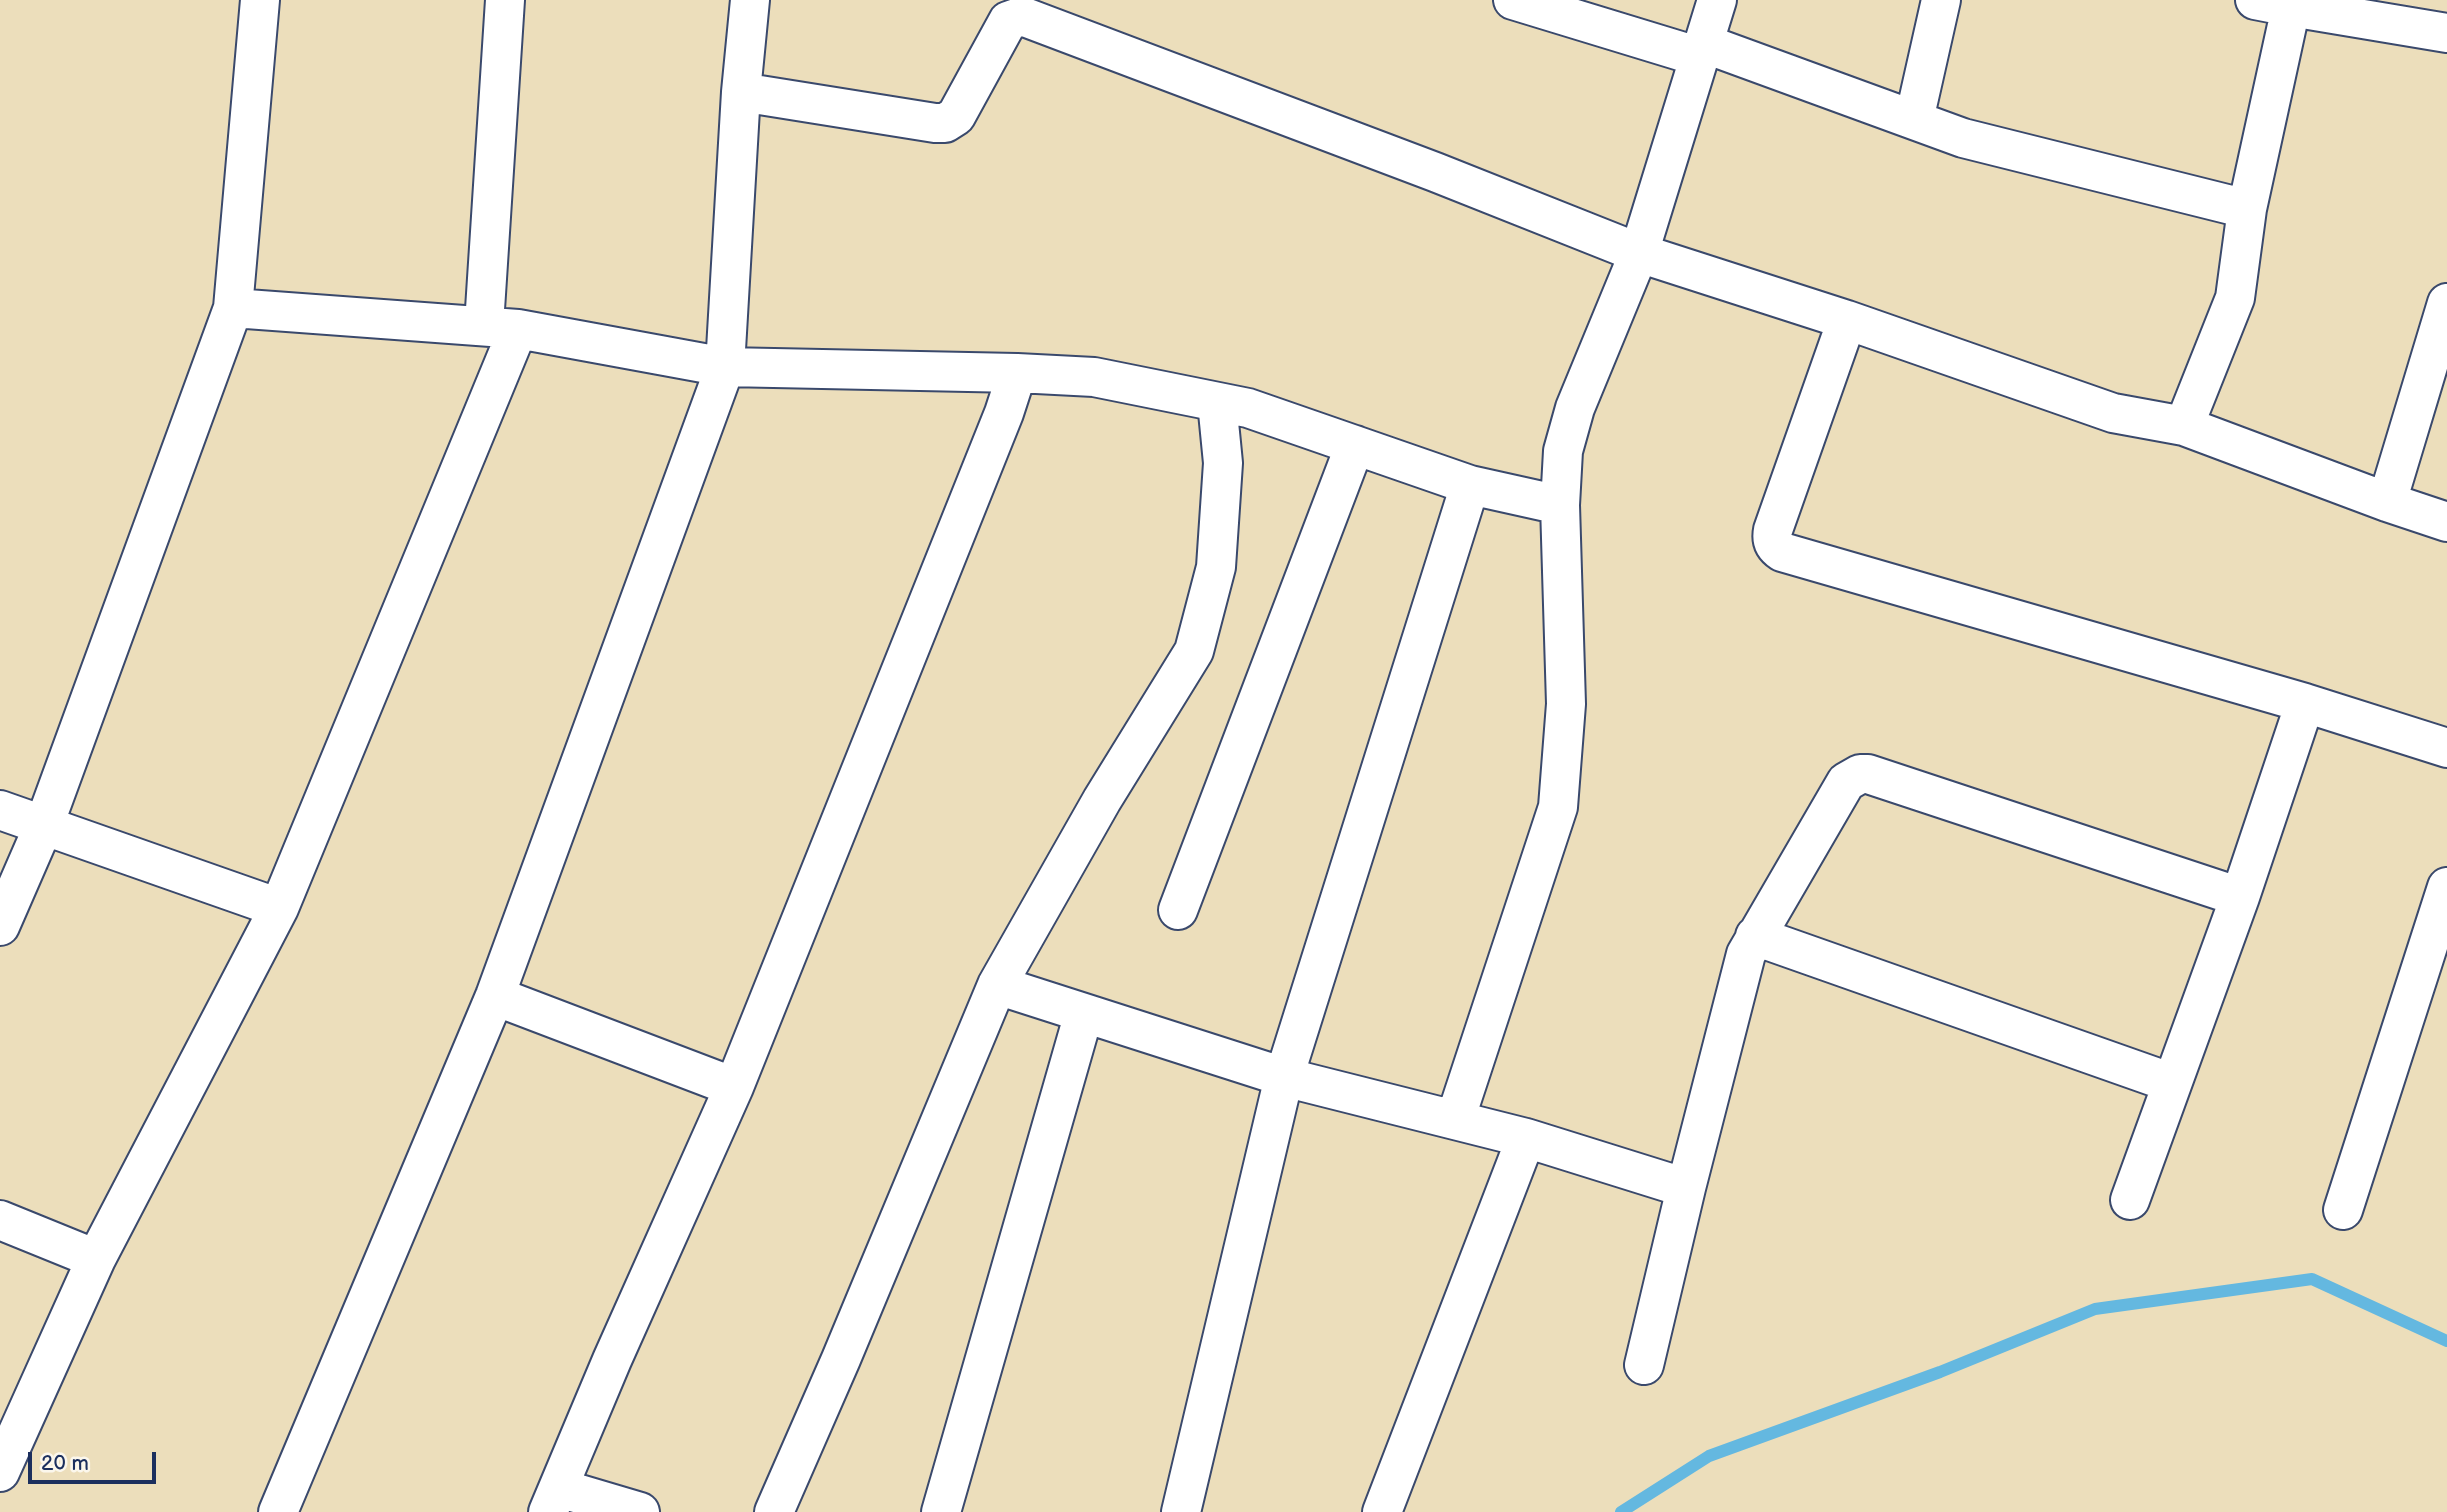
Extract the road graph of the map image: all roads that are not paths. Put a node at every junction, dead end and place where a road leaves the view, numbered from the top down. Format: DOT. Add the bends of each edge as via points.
graph roads {
  1 [pos="260,0"];
  2 [pos="505,0"];
  3 [pos="750,0"];
  4 [pos="1513,0"];
  5 [pos="1717,0"];
  6 [pos="1941,0"];
  7 [pos="2280,2"];
  8 [pos="2447,33"];
  9 [pos="1702,50"];
  10 [pos="741,92"];
  11 [pos="1913,120"];
  12 [pos="2247,209"];
  13 [pos="1639,253"];
  14 [pos="2447,303"];
  15 [pos="233,307"];
  16 [pos="1847,320"];
  17 [pos="501,327"];
  18 [pos="725,367"];
  19 [pos="1017,373"];
  20 [pos="1217,402"];
  21 [pos="2184,426"];
  22 [pos="1355,445"];
  23 [pos="1470,485"];
  24 [pos="2387,502"];
  25 [pos="1560,505"];
  26 [pos="2447,523"];
  27 [pos="2305,703"];
  28 [pos="2447,748"];
  29 [pos="0,810"];
  30 [pos="44,825"];
  31 [pos="2447,887"];
  32 [pos="2241,897"];
  33 [pos="279,908"];
  34 [pos="1178,910"];
  35 [pos="0,926"];
  36 [pos="1755,936"];
  37 [pos="996,985"];
  38 [pos="495,996"];
  39 [pos="1084,1013"];
  40 [pos="1284,1077"];
  41 [pos="2172,1083"];
  42 [pos="733,1087"];
  43 [pos="1455,1120"];
  44 [pos="1526,1138"];
  45 [pos="1686,1188"];
  46 [pos="2130,1200"];
  47 [pos="2343,1210"];
  48 [pos="0,1220"];
  49 [pos="96,1259"];
  50 [pos="1644,1365"];
  51 [pos="0,1472"];
  52 [pos="553,1500"];
  53 [pos="278,1512"];
  54 [pos="640,1512"];
  55 [pos="774,1512"];
  56 [pos="941,1512"];
  57 [pos="1181,1512"];
  58 [pos="1382,1512"];
  1 -- 15 [label="street"];
  2 -- 17 [label="street"];
  3 -- 10 [label="street"];
  4 -- 9 [label="street"];
  5 -- 9 [label="street"];
  6 -- 11 [label="street"];
  7 -- 8 [label="street"];
  7 -- 12 [label="street"];
  9 -- 11 [label="street"];
  9 -- 13 [label="street"];
  10 -- 13 [label="street" via="945,123 956,116 1009,21 1022,16"];
  10 -- 18 [label="street"];
  11 -- 12 [label="street" via="1963,138"];
  12 -- 21 [label="street" via="2235,298"];
  13 -- 16 [label="street"];
  13 -- 25 [label="street" via="1575,408 1563,451"];
  14 -- 24 [label="street"];
  15 -- 17 [label="street"];
  15 -- 30 [label="street"];
  16 -- 21 [label="street" via="2113,413"];
  16 -- 27 [label="street" via="1773,530 1775,547"];
  17 -- 18 [label="street"];
  17 -- 33 [label="street"];
  18 -- 19 [label="street"];
  18 -- 38 [label="street"];
  19 -- 20 [label="street" via="1094,377"];
  19 -- 42 [label="street"];
  20 -- 22 [label="street"];
  20 -- 37 [label="street" via="1223,463 1216,567 1194,651"];
  21 -- 24 [label="street"];
  22 -- 23 [label="street"];
  22 -- 34 [label="street"];
  23 -- 25 [label="street"];
  23 -- 40 [label="street"];
  24 -- 26 [label="street"];
  25 -- 43 [label="street" via="1566,704 1558,807"];
  27 -- 28 [label="street"];
  27 -- 32 [label="street"];
  29 -- 30 [label="street"];
  30 -- 33 [label="street"];
  30 -- 35 [label="street"];
  31 -- 47 [label="street"];
  32 -- 36 [label="street" via="1860,774 1846,782"];
  32 -- 41 [label="street"];
  33 -- 49 [label="street"];
  36 -- 41 [label="street"];
  36 -- 45 [label="street" via="1742,970"];
  37 -- 39 [label="street"];
  37 -- 55 [label="street"];
  38 -- 42 [label="street"];
  38 -- 53 [label="street"];
  39 -- 40 [label="street"];
  39 -- 56 [label="street"];
  40 -- 43 [label="street"];
  40 -- 57 [label="street"];
  41 -- 46 [label="street"];
  42 -- 52 [label="street"];
  43 -- 44 [label="street"];
  44 -- 45 [label="street"];
  44 -- 58 [label="street"];
  45 -- 50 [label="street"];
  48 -- 49 [label="street"];
  49 -- 51 [label="street"];
  52 -- 54 [label="street"];
}
